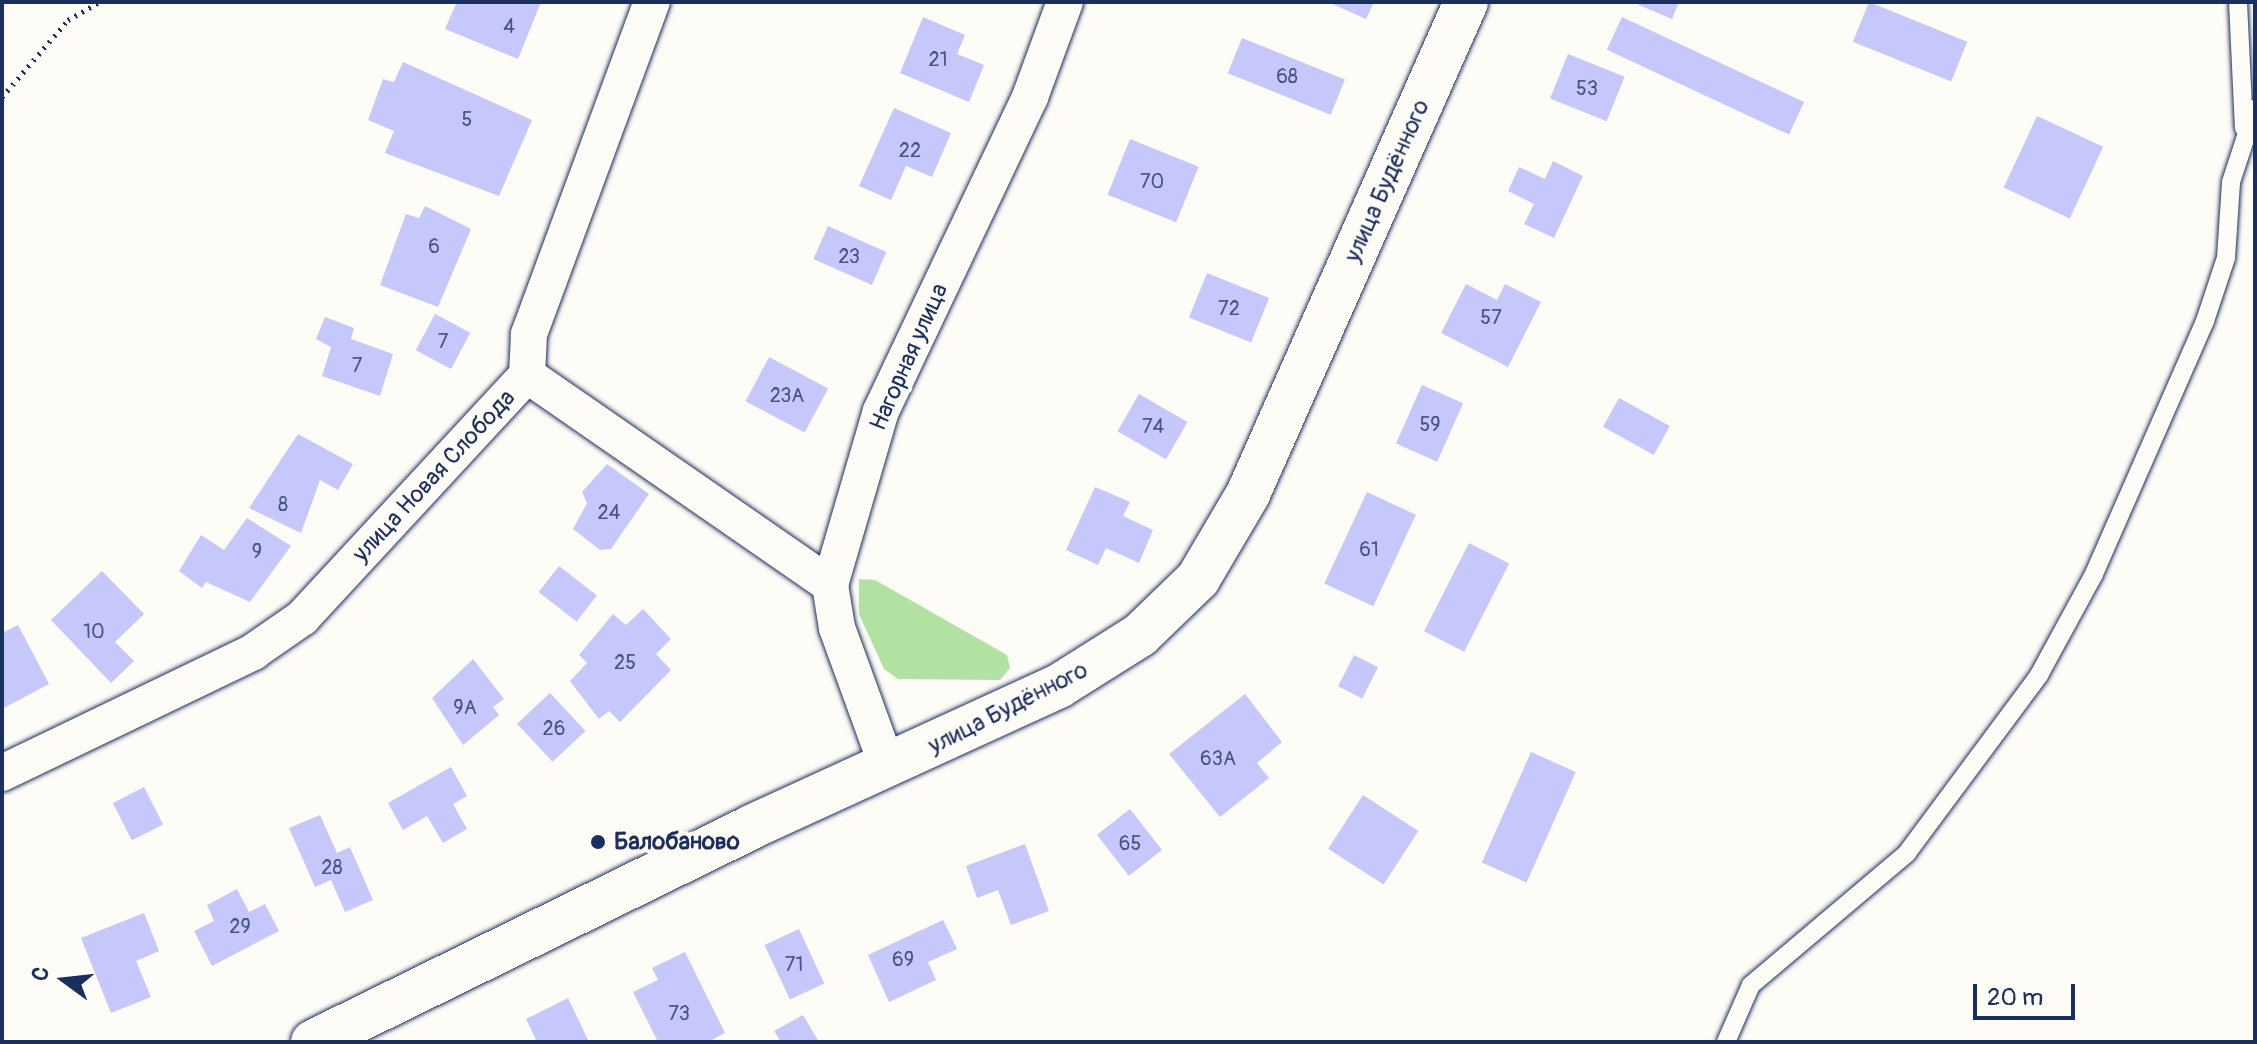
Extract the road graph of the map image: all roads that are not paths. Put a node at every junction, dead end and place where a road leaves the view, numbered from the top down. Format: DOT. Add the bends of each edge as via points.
graph roads {
  1 [pos="652,2"];
  2 [pos="1065,2"];
  3 [pos="1466,2"];
  4 [pos="2238,2"];
  5 [pos="2255,109"];
  6 [pos="2244,131"];
  7 [pos="527,375"];
  8 [pos="830,585"];
  9 [pos="888,768"];
  10 [pos="2,773"];
  11 [pos="313,1042"];
  12 [pos="1726,1042"];
  1 -- 7 [label="street, улица Новая Слобода" via="529,334"];
  2 -- 8 [label="street, Нагорная улица" via="1030,97 881,411"];
  3 -- 9 [label="main road, улица Будённого" via="1248,494 1198,579 1140,635 1059,686"];
  4 -- 6 [label="lane"];
  5 -- 6 [label="lane"];
  6 -- 12 [label="lane" via="2231,182 2226,258 2205,321 2094,574 2039,675 1907,853 1751,985"];
  7 -- 8 [label="street"];
  7 -- 10 [label="street, улица Новая Слобода" via="302,618 253,652"];
  8 -- 9 [label="street, Нагорная улица" via="837,628"];
  9 -- 11 [label="main road, улица Будённого" via="751,827"];
}
